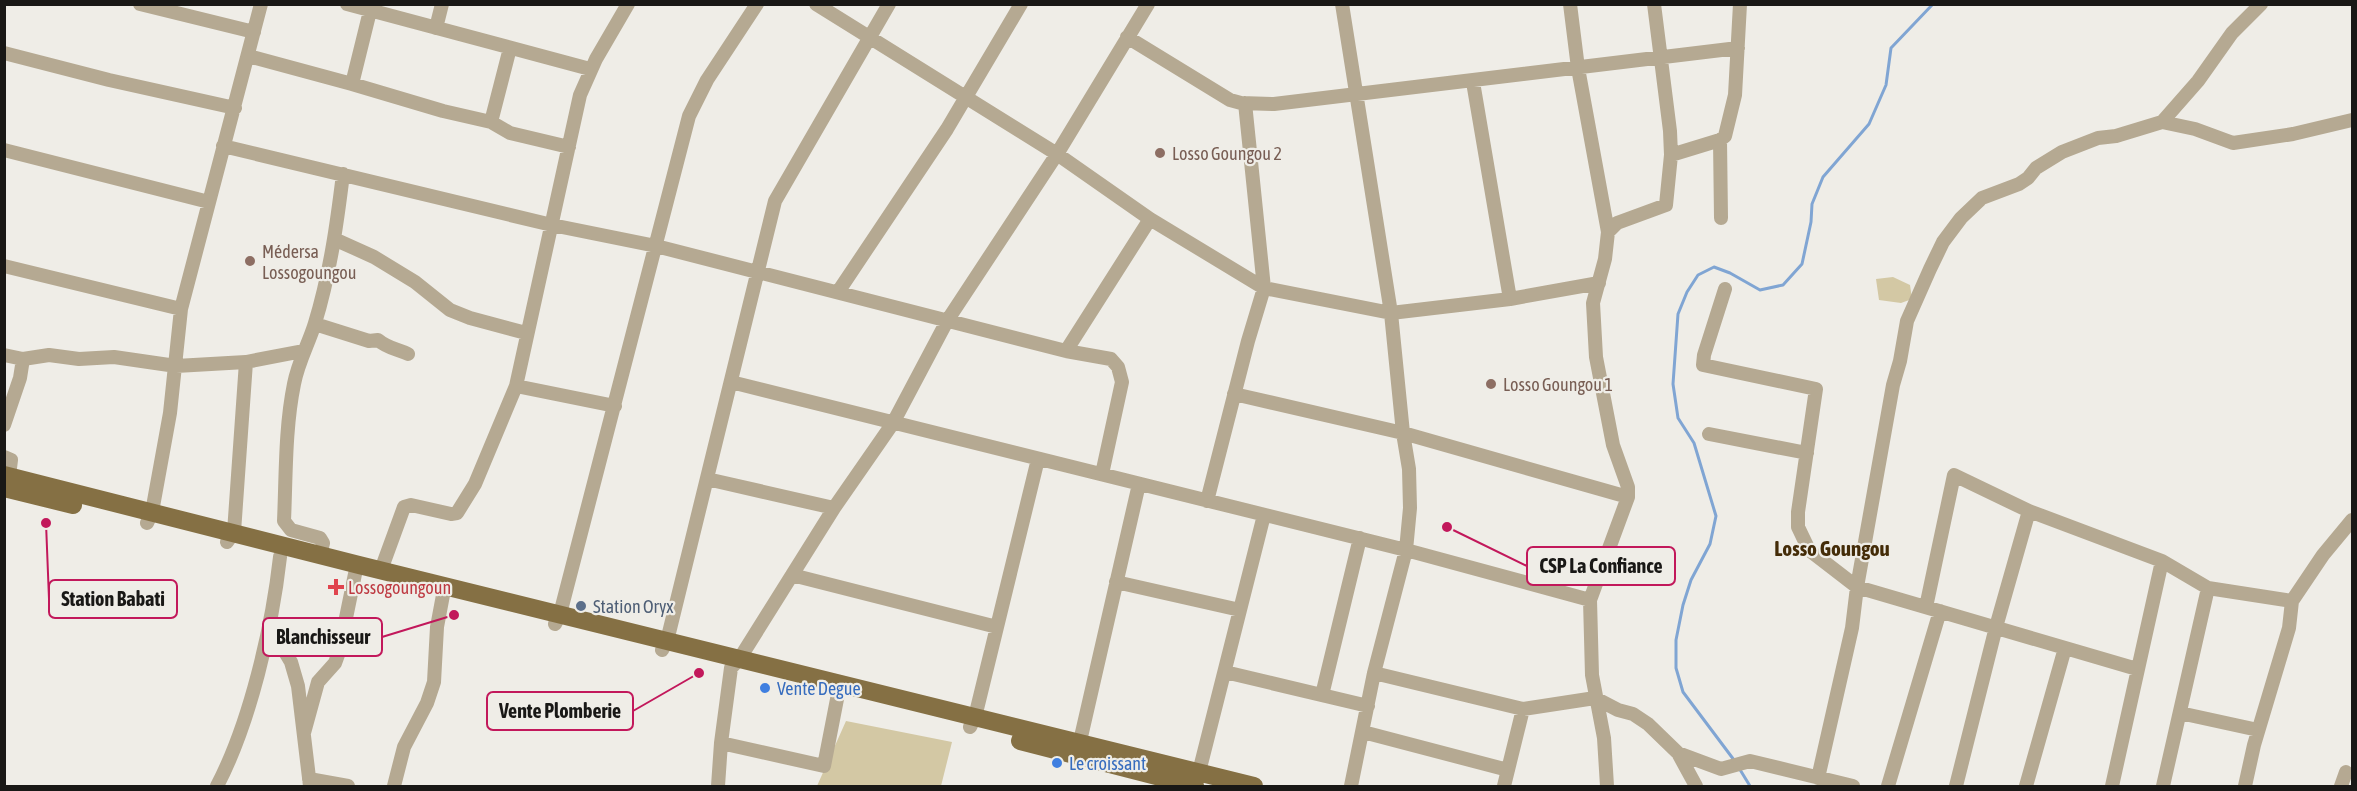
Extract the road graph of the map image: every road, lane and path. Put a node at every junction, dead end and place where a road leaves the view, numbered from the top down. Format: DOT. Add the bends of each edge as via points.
graph roads {
  1 [pos="140,4"];
  2 [pos="261,4"];
  3 [pos="347,4"];
  4 [pos="442,4"];
  5 [pos="628,4"];
  6 [pos="757,4"];
  7 [pos="816,4"];
  8 [pos="889,4"];
  9 [pos="1021,4"];
  10 [pos="1148,4"];
  11 [pos="1342,4"];
  12 [pos="1570,4"];
  13 [pos="1654,4"];
  14 [pos="1740,4"];
  15 [pos="2261,4"];
  16 [pos="370,11"];
  17 [pos="436,28"];
  18 [pos="254,33"];
  19 [pos="1127,37"];
  20 [pos="869,38"];
  21 [pos="510,48"];
  22 [pos="1738,48"];
  23 [pos="4,52"];
  24 [pos="248,56"];
  25 [pos="1659,58"];
  26 [pos="590,69"];
  27 [pos="1578,69"];
  28 [pos="1473,82"];
  29 [pos="352,84"];
  30 [pos="1357,96"];
  31 [pos="964,98"];
  32 [pos="1245,103"];
  33 [pos="235,108"];
  34 [pos="2352,120"];
  35 [pos="490,122"];
  36 [pos="2162,122"];
  37 [pos="1720,140"];
  38 [pos="223,146"];
  39 [pos="569,147"];
  40 [pos="4,150"];
  41 [pos="1057,154"];
  42 [pos="1671,155"];
  43 [pos="343,174"];
  44 [pos="209,202"];
  45 [pos="1721,218"];
  46 [pos="1150,219"];
  47 [pos="552,225"];
  48 [pos="1608,232"];
  49 [pos="334,239"];
  50 [pos="656,246"];
  51 [pos="4,266"];
  52 [pos="758,273"];
  53 [pos="1599,283"];
  54 [pos="1264,288"];
  55 [pos="1725,289"];
  56 [pos="838,292"];
  57 [pos="1509,299"];
  58 [pos="182,309"];
  59 [pos="1391,313"];
  60 [pos="947,321"];
  61 [pos="315,324"];
  62 [pos="526,333"];
  63 [pos="303,351"];
  64 [pos="1065,351"];
  65 [pos="408,354"];
  66 [pos="4,355"];
  67 [pos="23,358"];
  68 [pos="246,362"];
  69 [pos="176,366"];
  70 [pos="731,382"];
  71 [pos="516,386"];
  72 [pos="1234,394"];
  73 [pos="615,406"];
  74 [pos="893,423"];
  75 [pos="4,425"];
  76 [pos="1403,433"];
  77 [pos="1709,434"];
  78 [pos="1807,453"];
  79 [pos="4,457"];
  80 [pos="1038,459"];
  81 [pos="1102,474"];
  82 [pos="6,479"];
  83 [pos="707,479"];
  84 [pos="1139,484"];
  85 [pos="1628,496"];
  86 [pos="1207,501"];
  87 [pos="834,508"];
  88 [pos="2029,511"];
  89 [pos="1264,515"];
  90 [pos="149,517"];
  91 [pos="2352,520"];
  92 [pos="231,537"];
  93 [pos="1360,538"];
  94 [pos="1406,550"];
  95 [pos="320,555"];
  96 [pos="280,557"];
  97 [pos="2162,561"];
  98 [pos="357,570"];
  99 [pos="381,570"];
  100 [pos="792,575"];
  101 [pos="1116,582"];
  102 [pos="1857,586"];
  103 [pos="2208,588"];
  104 [pos="443,595"];
  105 [pos="1590,600"];
  106 [pos="2292,601"];
  107 [pos="1933,609"];
  108 [pos="1240,610"];
  109 [pos="558,619"];
  110 [pos="269,625"];
  111 [pos="997,627"];
  112 [pos="1996,627"];
  113 [pos="664,646"];
  114 [pos="2065,648"];
  115 [pos="735,663"];
  116 [pos="2137,669"];
  117 [pos="1224,672"];
  118 [pos="1374,673"];
  119 [pos="838,694"];
  120 [pos="1322,695"];
  121 [pos="1595,698"];
  122 [pos="1368,706"];
  123 [pos="1523,709"];
  124 [pos="2180,713"];
  125 [pos="973,722"];
  126 [pos="2258,730"];
  127 [pos="1363,732"];
  128 [pos="304,733"];
  129 [pos="721,743"];
  130 [pos="1078,749"];
  131 [pos="1678,753"];
  132 [pos="1508,770"];
  133 [pos="2346,771"];
  134 [pos="1818,778"];
  135 [pos="1197,779"];
  136 [pos="310,783"];
  137 [pos="217,786"];
  138 [pos="348,786"];
  139 [pos="394,786"];
  140 [pos="718,786"];
  141 [pos="1254,786"];
  142 [pos="1351,786"];
  143 [pos="1504,786"];
  144 [pos="1607,786"];
  145 [pos="1696,786"];
  146 [pos="1853,786"];
  147 [pos="1888,786"];
  148 [pos="1956,786"];
  149 [pos="2026,786"];
  150 [pos="2112,786"];
  151 [pos="2163,786"];
  152 [pos="2246,786"];
  153 [pos="2341,786"];
  1 -- 18 [label="street"];
  2 -- 18 [label="street"];
  3 -- 16 [label="street"];
  4 -- 17 [label="street"];
  5 -- 26 [label="street"];
  6 -- 50 [label="street" via="695,101"];
  7 -- 20 [label="street"];
  8 -- 20 [label="street"];
  9 -- 31 [label="street"];
  10 -- 19 [label="street"];
  11 -- 30 [label="street"];
  12 -- 27 [label="street"];
  13 -- 25 [label="street"];
  14 -- 22 [label="street"];
  15 -- 36 [label="street" via="2232,33"];
  16 -- 17 [label="street"];
  16 -- 29 [label="street"];
  17 -- 21 [label="street"];
  18 -- 24 [label="street"];
  19 -- 32 [label="street" via="1215,93"];
  19 -- 41 [label="street"];
  20 -- 31 [label="street"];
  20 -- 52 [label="street" via="775,201"];
  21 -- 26 [label="street"];
  21 -- 35 [label="street"];
  22 -- 25 [label="street"];
  22 -- 37 [label="street" via="1731,118"];
  23 -- 33 [label="street"];
  24 -- 29 [label="street"];
  24 -- 33 [label="street"];
  25 -- 27 [label="street"];
  25 -- 42 [label="street"];
  26 -- 39 [label="street"];
  27 -- 28 [label="street"];
  27 -- 48 [label="street"];
  28 -- 30 [label="street"];
  28 -- 57 [label="street"];
  29 -- 35 [label="street"];
  30 -- 32 [label="street" via="1274,105"];
  30 -- 59 [label="street"];
  31 -- 41 [label="street"];
  31 -- 56 [label="street"];
  32 -- 54 [label="street"];
  33 -- 38 [label="street"];
  34 -- 36 [label="street" via="2232,143"];
  35 -- 39 [label="street" via="510,133"];
  36 -- 102 [label="street" via="2098,138 2062,152 2019,184 1982,198 1943,242 1907,321"];
  37 -- 42 [label="street"];
  37 -- 45 [label="street"];
  38 -- 43 [label="street"];
  38 -- 44 [label="street"];
  39 -- 47 [label="street"];
  40 -- 44 [label="street"];
  41 -- 46 [label="street"];
  41 -- 60 [label="street"];
  42 -- 48 [label="street" via="1666,205 1617,223"];
  43 -- 47 [label="street"];
  43 -- 49 [label="street"];
  44 -- 58 [label="street"];
  46 -- 54 [label="street"];
  46 -- 64 [label="street"];
  47 -- 50 [label="street"];
  47 -- 62 [label="street"];
  48 -- 53 [label="street"];
  49 -- 61 [label="street"];
  49 -- 62 [label="street" via="374,257 450,309"];
  50 -- 52 [label="street"];
  50 -- 73 [label="street"];
  51 -- 58 [label="street"];
  52 -- 56 [label="street"];
  52 -- 70 [label="street"];
  53 -- 57 [label="street"];
  53 -- 85 [label="street" via="1593,303 1596,357 1613,445"];
  54 -- 59 [label="street"];
  54 -- 72 [label="street"];
  55 -- 78 [label="street" via="1703,365 1816,389"];
  56 -- 60 [label="street"];
  57 -- 59 [label="street"];
  58 -- 69 [label="street"];
  59 -- 76 [label="street"];
  60 -- 64 [label="street"];
  60 -- 74 [label="street"];
  61 -- 63 [label="street"];
  61 -- 65 [label="street" via="369,341 378,340"];
  62 -- 71 [label="street"];
  63 -- 68 [label="street"];
  63 -- 95 [label="street" via="290,416 284,521 291,530 320,538"];
  64 -- 81 [label="street" via="1112,359 1121,374 1122,386"];
  66 -- 67 [label="street"];
  67 -- 69 [label="street" via="114,357"];
  67 -- 75 [label="street"];
  68 -- 69 [label="street"];
  68 -- 92 [label="street"];
  69 -- 90 [label="street"];
  70 -- 74 [label="street"];
  70 -- 83 [label="street"];
  71 -- 73 [label="street"];
  71 -- 99 [label="street" via="460,510 451,514 405,505"];
  72 -- 76 [label="street"];
  72 -- 86 [label="street"];
  73 -- 109 [label="street"];
  74 -- 80 [label="street"];
  74 -- 87 [label="street"];
  76 -- 85 [label="street"];
  76 -- 94 [label="street" via="1409,469"];
  77 -- 78 [label="street"];
  78 -- 102 [label="street" via="1798,512 1803,541 1809,550"];
  79 -- 82 [label="street" via="11,460"];
  80 -- 81 [label="street"];
  80 -- 111 [label="street"];
  81 -- 84 [label="street"];
  82 -- 90 [label="main road"];
  83 -- 87 [label="street"];
  83 -- 113 [label="street"];
  84 -- 86 [label="street"];
  84 -- 101 [label="street"];
  85 -- 105 [label="street"];
  86 -- 89 [label="street"];
  87 -- 100 [label="street"];
  88 -- 97 [label="street"];
  88 -- 107 [label="street" via="1954,475"];
  88 -- 112 [label="street"];
  89 -- 93 [label="street"];
  89 -- 108 [label="street"];
  90 -- 92 [label="main road"];
  91 -- 106 [label="street"];
  92 -- 95 [label="main road"];
  92 -- 96 [label="main road"];
  93 -- 94 [label="street"];
  93 -- 120 [label="street"];
  94 -- 105 [label="street"];
  94 -- 118 [label="street"];
  95 -- 98 [label="main road"];
  96 -- 98 [label="main road"];
  96 -- 110 [label="street"];
  97 -- 103 [label="street"];
  97 -- 116 [label="street"];
  98 -- 99 [label="main road"];
  98 -- 104 [label="main road"];
  98 -- 128 [label="street" via="339,652 335,663 318,682"];
  99 -- 109 [label="main road"];
  100 -- 111 [label="street"];
  100 -- 115 [label="street"];
  101 -- 108 [label="street"];
  101 -- 130 [label="street"];
  102 -- 107 [label="street"];
  102 -- 134 [label="street" via="1852,628"];
  103 -- 106 [label="street"];
  103 -- 124 [label="street"];
  104 -- 109 [label="main road"];
  104 -- 139 [label="street" via="434,682 404,747"];
  105 -- 121 [label="street"];
  106 -- 126 [label="street" via="2289,628"];
  107 -- 112 [label="street"];
  107 -- 147 [label="street"];
  108 -- 117 [label="street"];
  109 -- 113 [label="main road"];
  110 -- 128 [label="street" via="291,662"];
  110 -- 137 [label="street" via="231,759"];
  111 -- 125 [label="street"];
  112 -- 114 [label="street"];
  112 -- 148 [label="street"];
  113 -- 115 [label="main road"];
  114 -- 116 [label="street"];
  114 -- 149 [label="street"];
  115 -- 119 [label="main road"];
  115 -- 125 [label="main road"];
  115 -- 129 [label="street"];
  116 -- 150 [label="street"];
  117 -- 120 [label="street"];
  117 -- 135 [label="street"];
  118 -- 122 [label="street"];
  118 -- 123 [label="street"];
  119 -- 125 [label="main road"];
  119 -- 129 [label="street" via="824,766"];
  120 -- 122 [label="street"];
  121 -- 123 [label="street"];
  121 -- 131 [label="street" via="1643,720"];
  121 -- 144 [label="street" via="1604,738"];
  122 -- 127 [label="street"];
  123 -- 132 [label="street"];
  124 -- 126 [label="street"];
  124 -- 151 [label="street"];
  125 -- 130 [label="main road"];
  126 -- 152 [label="street"];
  127 -- 132 [label="street"];
  127 -- 142 [label="street"];
  128 -- 136 [label="street"];
  129 -- 140 [label="street"];
  130 -- 135 [label="main road"];
  131 -- 134 [label="street" via="1721,769 1750,761"];
  131 -- 145 [label="street"];
  132 -- 143 [label="street"];
  133 -- 153 [label="street"];
  134 -- 146 [label="street"];
  135 -- 141 [label="main road"];
  136 -- 138 [label="street"];
}
